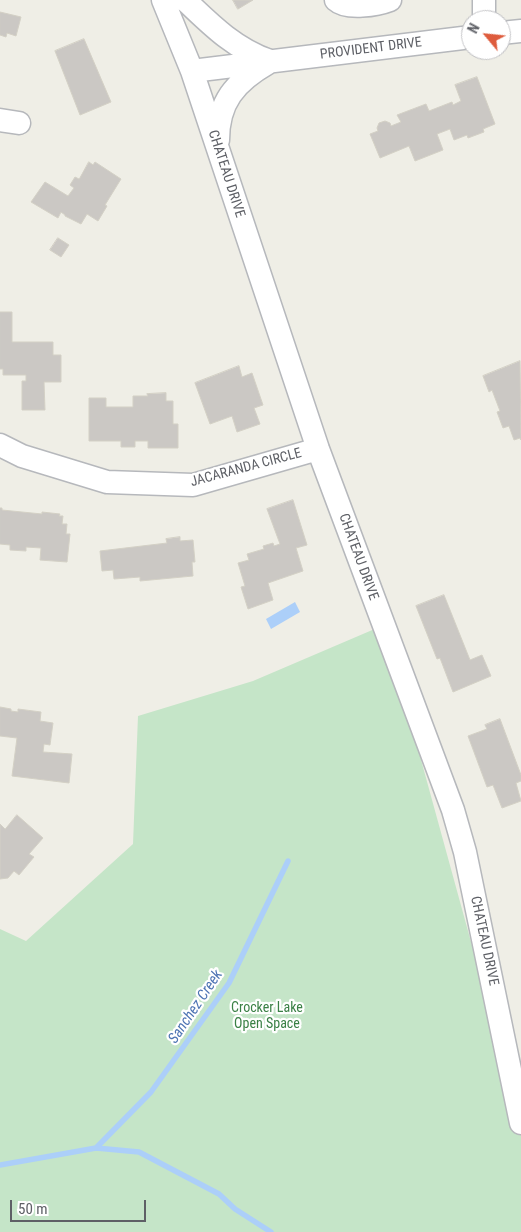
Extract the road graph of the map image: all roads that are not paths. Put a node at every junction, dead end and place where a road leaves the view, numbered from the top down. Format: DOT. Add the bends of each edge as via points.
graph roads {
  1 [pos="162,0"];
  2 [pos="185,0"];
  3 [pos="336,0"];
  4 [pos="390,0"];
  5 [pos="461,38"];
  6 [pos="271,61"];
  7 [pos="192,71"];
  8 [pos="218,150"];
  9 [pos="0,445"];
  10 [pos="318,449"];
  11 [pos="521,1123"];
  1 -- 7 [label="street, CHATEAU DRIVE"];
  2 -- 6 [label="street, PROVIDENT DRIVE" via="237,45"];
  3 -- 4 [label="street" via="340,4 363,6"];
  5 -- 6 [label="street, PROVIDENT DRIVE"];
  6 -- 7 [label="street, PROVIDENT DRIVE"];
  6 -- 8 [label="street, PROVIDENT DRIVE" via="237,85 225,102 220,117"];
  7 -- 8 [label="street, CHATEAU DRIVE"];
  8 -- 10 [label="street, CHATEAU DRIVE"];
  9 -- 10 [label="street, JACARANDA CIRCLE" via="22,456 106,482 193,485"];
  10 -- 11 [label="street, CHATEAU DRIVE" via="463,843"];
}
